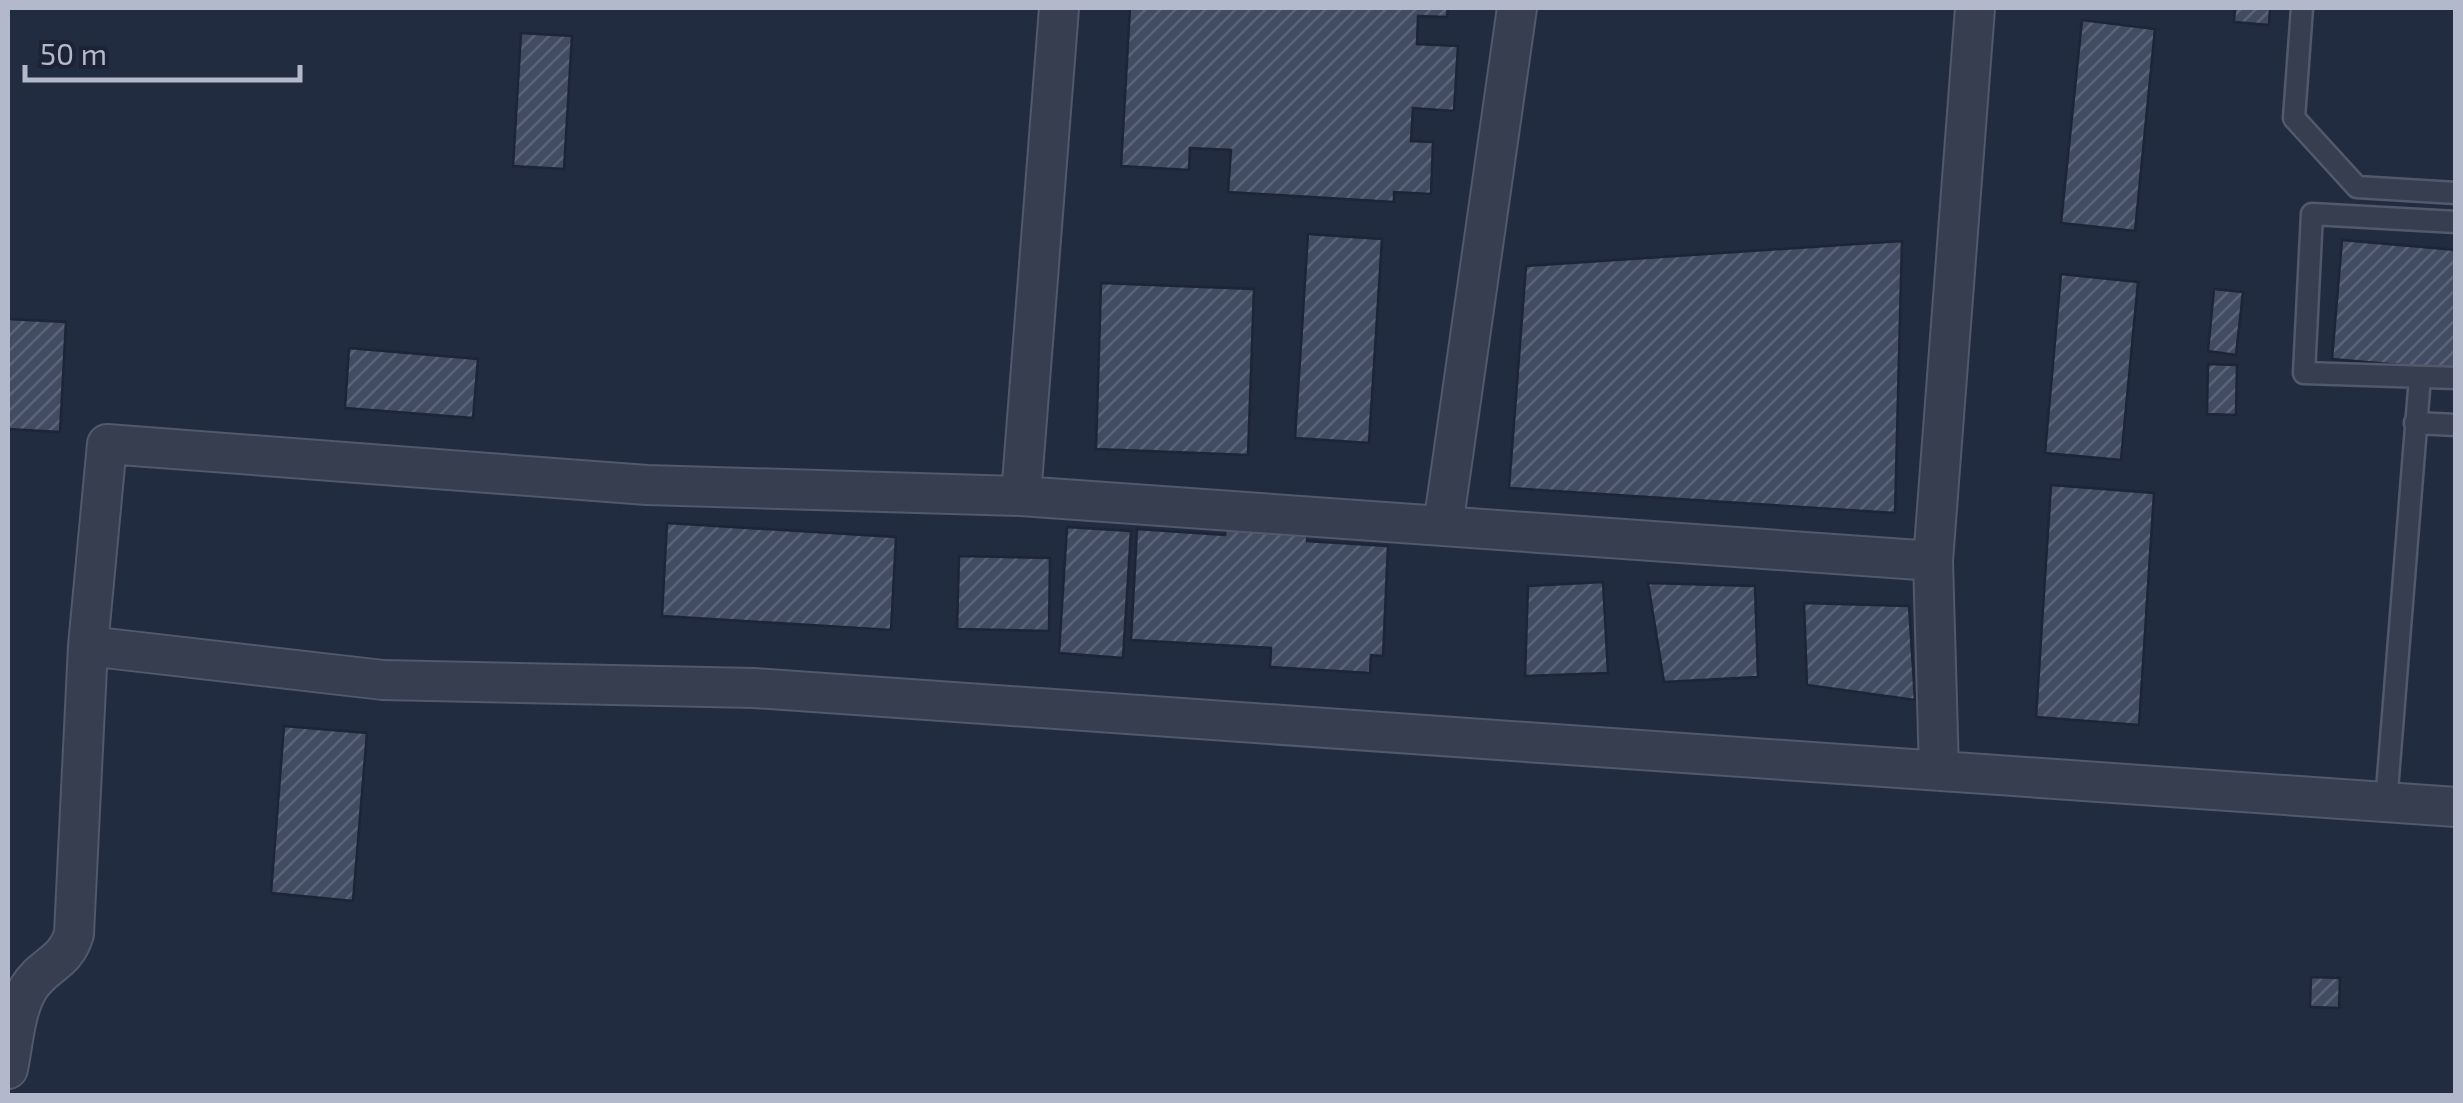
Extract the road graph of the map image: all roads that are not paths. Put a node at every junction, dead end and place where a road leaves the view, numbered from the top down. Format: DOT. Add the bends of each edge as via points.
graph roads {
  1 [pos="1059,8"];
  2 [pos="1518,8"];
  3 [pos="1974,8"];
  4 [pos="2302,8"];
  5 [pos="2456,193"];
  6 [pos="2456,222"];
  7 [pos="2420,377"];
  8 [pos="2456,378"];
  9 [pos="2415,423"];
  10 [pos="2456,425"];
  11 [pos="1021,496"];
  12 [pos="1442,526"];
  13 [pos="1933,561"];
  14 [pos="88,646"];
  15 [pos="1940,771"];
  16 [pos="2386,802"];
  17 [pos="2456,808"];
  18 [pos="8,1069"];
  1 -- 11 [label="street"];
  2 -- 12 [label="street"];
  3 -- 13 [label="street"];
  4 -- 5 [label="lane" via="2294,118 2357,187"];
  6 -- 7 [label="lane" via="2312,214 2304,373"];
  7 -- 8 [label="lane"];
  7 -- 9 [label="lane"];
  9 -- 10 [label="lane"];
  9 -- 16 [label="lane"];
  11 -- 12 [label="street"];
  11 -- 14 [label="street" via="647,485 108,444"];
  12 -- 13 [label="street"];
  13 -- 15 [label="street"];
  14 -- 15 [label="street" via="383,680 754,688"];
  14 -- 18 [label="street" via="74,934 69,950 26,992"];
  15 -- 16 [label="street"];
  16 -- 17 [label="street"];
}
